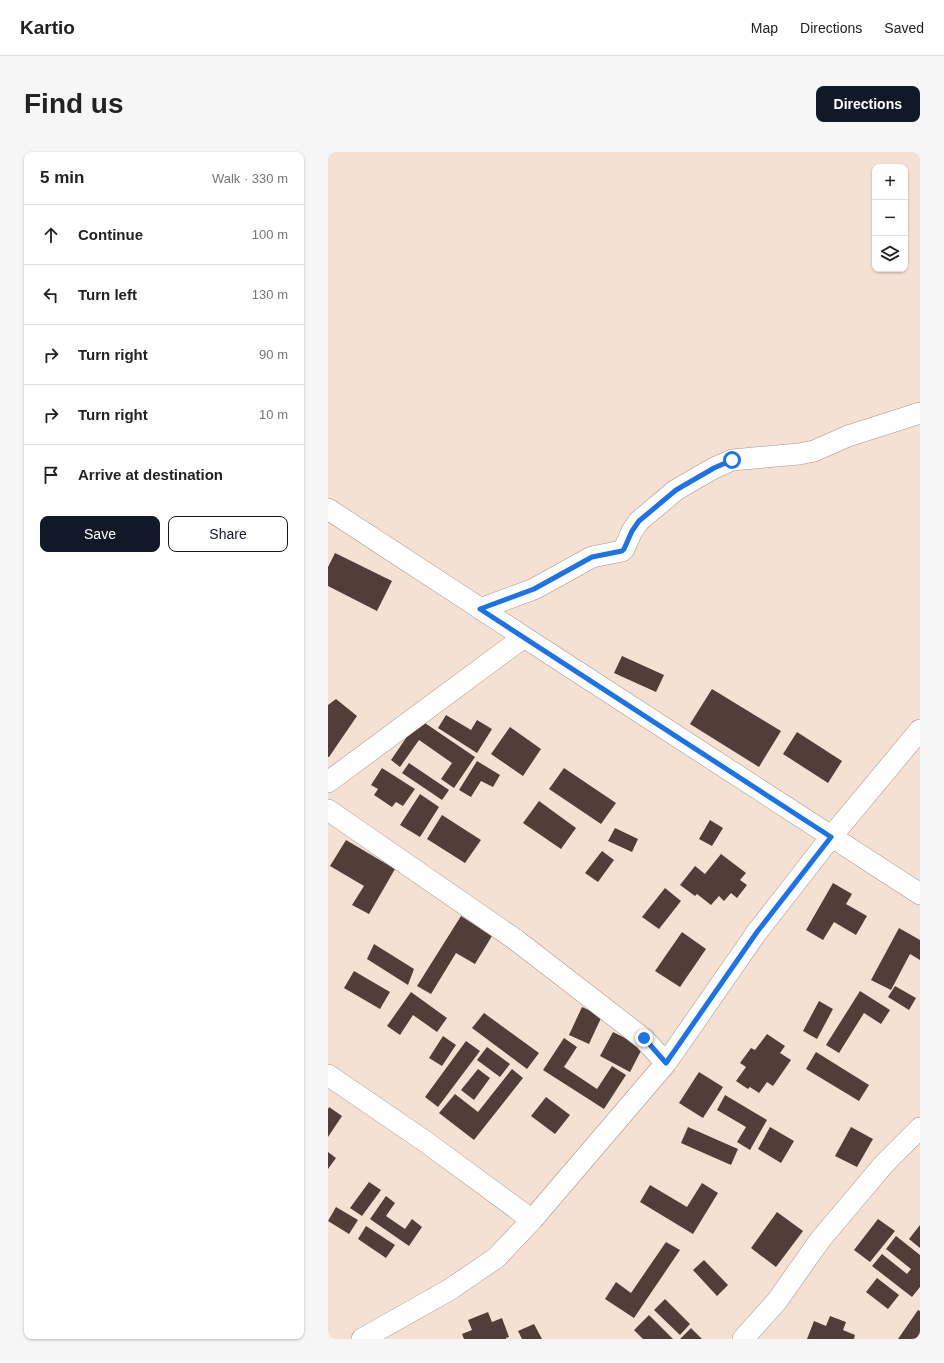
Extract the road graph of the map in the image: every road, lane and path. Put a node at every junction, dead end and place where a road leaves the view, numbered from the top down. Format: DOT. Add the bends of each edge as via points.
graph roads {
  1 [pos="920,412"];
  2 [pos="328,509"];
  3 [pos="480,609"];
  4 [pos="524,637"];
  5 [pos="920,730"];
  6 [pos="328,782"];
  7 [pos="328,810"];
  8 [pos="831,837"];
  9 [pos="920,894"];
  10 [pos="666,1063"];
  11 [pos="328,1075"];
  12 [pos="920,1128"];
  13 [pos="532,1220"];
  14 [pos="374,1336"];
  15 [pos="743,1339"];
  1 -- 3 [label="street" via="848,436 814,451 732,460 714,468 676,490 639,521 622,551 592,557 534,589"];
  2 -- 3 [label="street"];
  3 -- 4 [label="street"];
  4 -- 6 [label="street"];
  4 -- 8 [label="street"];
  5 -- 8 [label="street"];
  7 -- 10 [label="street" via="516,940 644,1038"];
  8 -- 9 [label="street"];
  8 -- 10 [label="street" via="757,932"];
  10 -- 13 [label="street"];
  11 -- 13 [label="street" via="426,1142"];
  12 -- 15 [label="street" via="884,1164 820,1240 776,1301"];
  13 -- 14 [label="street" via="496,1258"];
}
